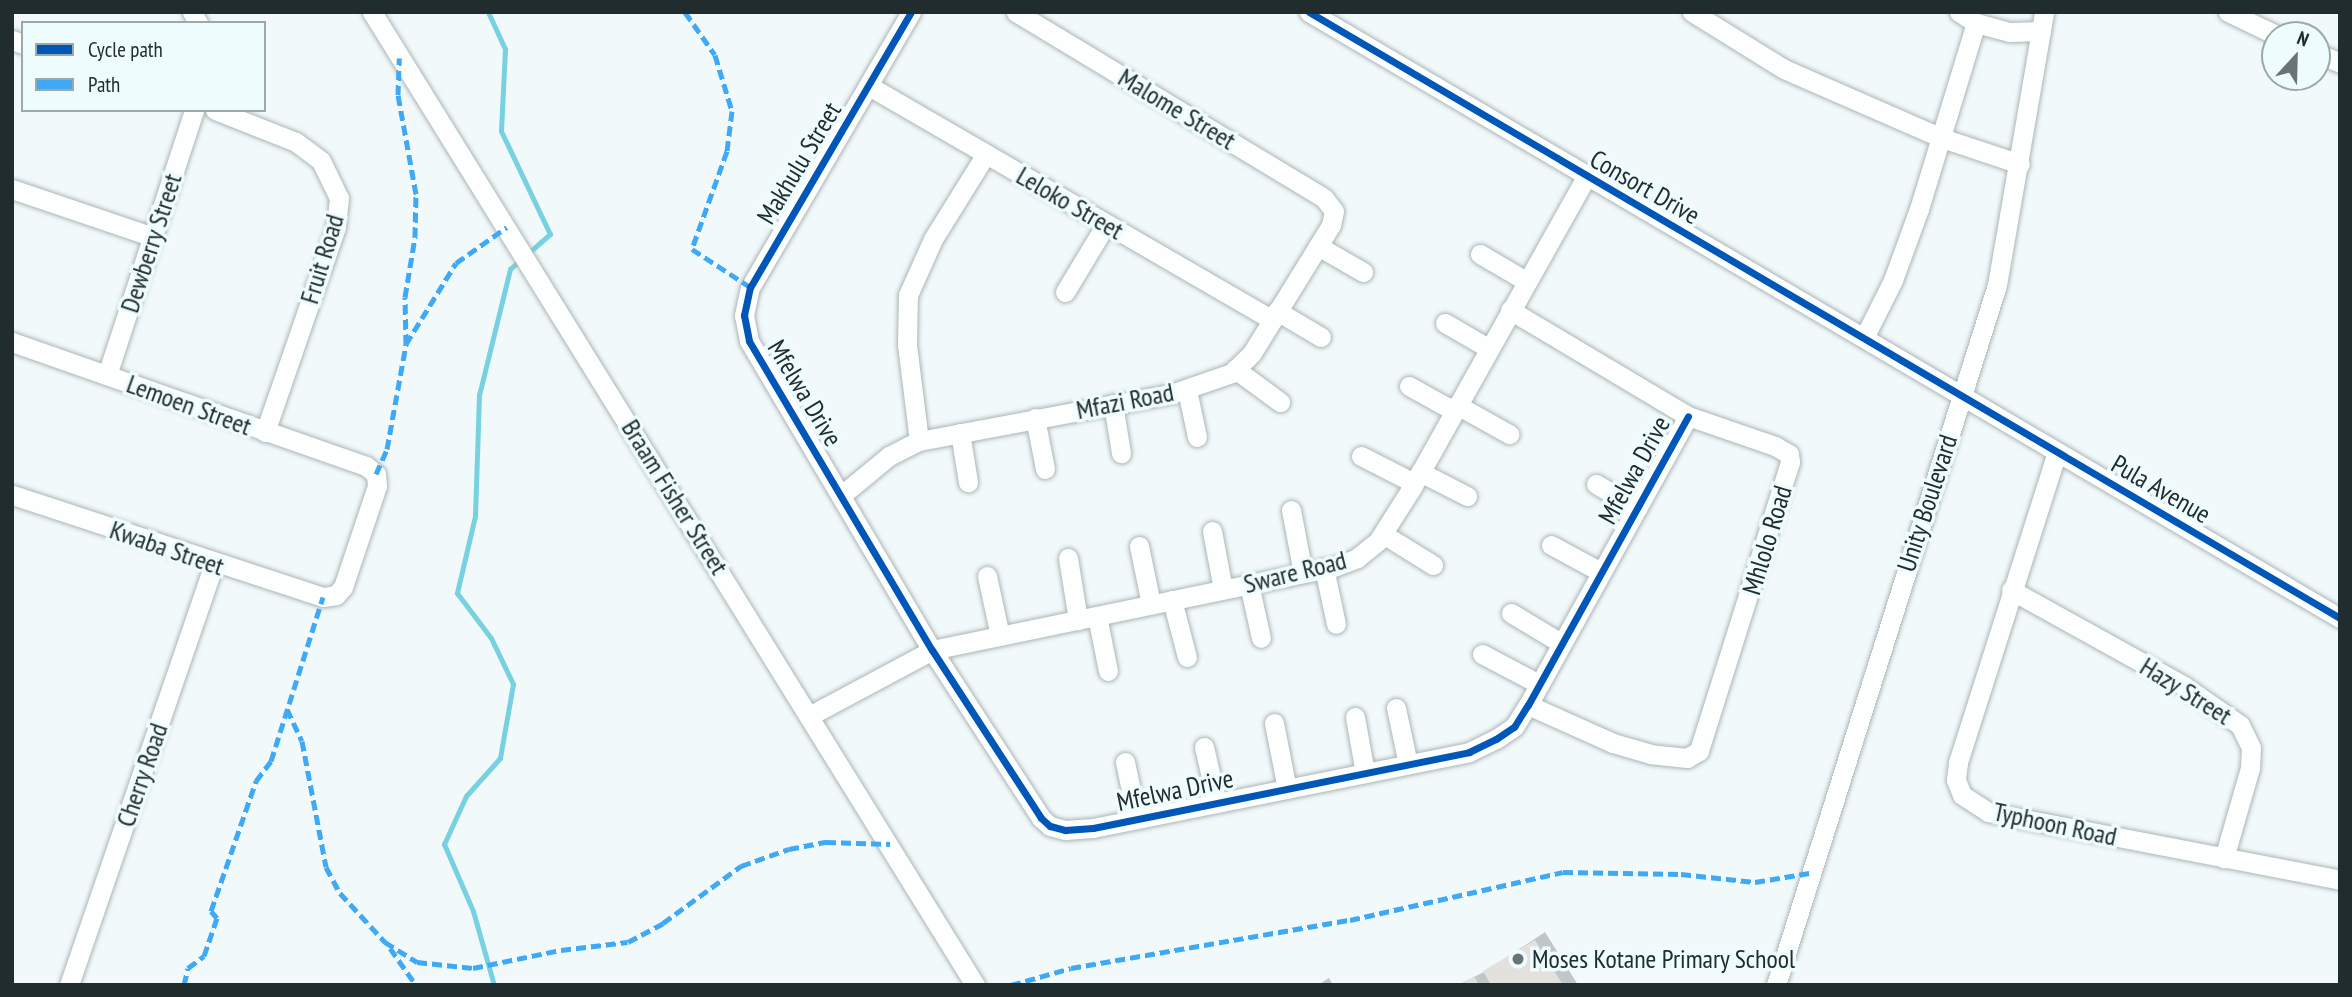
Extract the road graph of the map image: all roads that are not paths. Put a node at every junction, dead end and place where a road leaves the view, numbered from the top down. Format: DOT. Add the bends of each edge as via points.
graph roads {
  1 [pos="372,12"];
  2 [pos="386,12"];
  3 [pos="911,12"];
  4 [pos="1016,12"];
  5 [pos="1309,12"];
  6 [pos="1692,12"];
  7 [pos="1959,12"];
  8 [pos="2228,12"];
  9 [pos="2042,22"];
  10 [pos="1976,23"];
  11 [pos="2261,28"];
  12 [pos="387,37"];
  13 [pos="869,86"];
  14 [pos="193,112"];
  15 [pos="220,112"];
  16 [pos="1942,138"];
  17 [pos="986,154"];
  18 [pos="2020,164"];
  19 [pos="1586,177"];
  20 [pos="12,189"];
  21 [pos="1334,211"];
  22 [pos="1107,224"];
  23 [pos="154,237"];
  24 [pos="1318,246"];
  25 [pos="1480,254"];
  26 [pos="1363,272"];
  27 [pos="1526,281"];
  28 [pos="1065,292"];
  29 [pos="1510,310"];
  30 [pos="1275,316"];
  31 [pos="1445,323"];
  32 [pos="1321,337"];
  33 [pos="1865,337"];
  34 [pos="749,341"];
  35 [pos="12,342"];
  36 [pos="1489,348"];
  37 [pos="1235,369"];
  38 [pos="107,375"];
  39 [pos="1409,386"];
  40 [pos="1187,390"];
  41 [pos="1962,393"];
  42 [pos="1280,402"];
  43 [pos="1113,404"];
  44 [pos="1456,408"];
  45 [pos="1688,416"];
  46 [pos="1035,418"];
  47 [pos="265,432"];
  48 [pos="960,433"];
  49 [pos="1509,434"];
  50 [pos="1197,437"];
  51 [pos="919,441"];
  52 [pos="2057,452"];
  53 [pos="1121,453"];
  54 [pos="1361,456"];
  55 [pos="1045,469"];
  56 [pos="1417,477"];
  57 [pos="968,482"];
  58 [pos="1596,484"];
  59 [pos="843,494"];
  60 [pos="12,495"];
  61 [pos="1467,496"];
  62 [pos="1637,508"];
  63 [pos="1291,510"];
  64 [pos="1212,531"];
  65 [pos="1383,534"];
  66 [pos="1551,545"];
  67 [pos="1139,546"];
  68 [pos="1068,558"];
  69 [pos="214,565"];
  70 [pos="1433,565"];
  71 [pos="1324,568"];
  72 [pos="1601,572"];
  73 [pos="1303,573"];
  74 [pos="987,576"];
  75 [pos="1249,584"];
  76 [pos="1223,589"];
  77 [pos="2011,590"];
  78 [pos="323,597"];
  79 [pos="1172,600"];
  80 [pos="1151,604"];
  81 [pos="1511,613"];
  82 [pos="1097,616"];
  83 [pos="2340,618"];
  84 [pos="1078,620"];
  85 [pos="1336,624"];
  86 [pos="1000,636"];
  87 [pos="1261,638"];
  88 [pos="1561,643"];
  89 [pos="932,650"];
  90 [pos="1482,654"];
  91 [pos="1187,657"];
  92 [pos="1108,671"];
  93 [pos="1539,684"];
  94 [pos="1528,705"];
  95 [pos="1396,708"];
  96 [pos="811,715"];
  97 [pos="1355,718"];
  98 [pos="1273,723"];
  99 [pos="1205,747"];
  100 [pos="1125,762"];
  101 [pos="1408,764"];
  102 [pos="1365,773"];
  103 [pos="1287,789"];
  104 [pos="1217,803"];
  105 [pos="1137,819"];
  106 [pos="2224,858"];
  107 [pos="2340,880"];
  108 [pos="69,985"];
  109 [pos="975,985"];
  110 [pos="1776,985"];
  1 -- 12 [label="street, Braam Fisher Street"];
  2 -- 12 [label="street"];
  3 -- 13 [label="street, Makhulu Street"];
  4 -- 21 [label="street, Malome Street" via="1324,198"];
  5 -- 19 [label="street, Consort Drive"];
  6 -- 16 [label="street" via="1784,69"];
  7 -- 10 [label="street"];
  8 -- 11 [label="street"];
  9 -- 10 [label="street" via="2010,32"];
  9 -- 18 [label="street, Unity Boulevard"];
  10 -- 16 [label="street"];
  12 -- 96 [label="street, Braam Fisher Street"];
  13 -- 17 [label="street, Leloko Street"];
  13 -- 34 [label="street, Makhulu Street" via="750,287 744,315"];
  14 -- 23 [label="street, Dewberry Street"];
  15 -- 47 [label="street, Fruit Road" via="296,142 321,161 339,198 336,227"];
  16 -- 18 [label="street"];
  16 -- 33 [label="street" via="1893,280"];
  17 -- 22 [label="street, Leloko Street"];
  17 -- 51 [label="street" via="933,239 908,295 907,345"];
  18 -- 41 [label="street, Unity Boulevard" via="2006,252"];
  19 -- 27 [label="street, Sware Road"];
  19 -- 33 [label="street, Consort Drive"];
  20 -- 23 [label="street"];
  21 -- 24 [label="street, Mfazi Road"];
  22 -- 28 [label="street"];
  22 -- 30 [label="street, Leloko Street"];
  23 -- 38 [label="street, Dewberry Street"];
  24 -- 26 [label="street"];
  24 -- 30 [label="street, Mfazi Road"];
  25 -- 27 [label="street"];
  27 -- 29 [label="street, Sware Road"];
  29 -- 36 [label="street, Sware Road"];
  29 -- 45 [label="street, Mhlolo Road"];
  30 -- 32 [label="street, Leloko Street"];
  30 -- 37 [label="street, Mfazi Road" via="1252,353"];
  31 -- 36 [label="street"];
  33 -- 41 [label="street, Consort Drive"];
  34 -- 59 [label="street, Mfelwa Drive" via="785,407"];
  35 -- 38 [label="street, Lemoen Street"];
  36 -- 44 [label="street, Sware Road"];
  37 -- 40 [label="street, Mfazi Road"];
  37 -- 42 [label="street"];
  38 -- 47 [label="street, Lemoen Street"];
  39 -- 44 [label="street"];
  40 -- 43 [label="street, Mfazi Road"];
  40 -- 50 [label="street"];
  41 -- 52 [label="street, Pula Avenue"];
  41 -- 110 [label="street, Unity Boulevard"];
  43 -- 46 [label="street, Mfazi Road"];
  43 -- 53 [label="street"];
  44 -- 49 [label="street"];
  44 -- 56 [label="street, Sware Road"];
  45 -- 62 [label="street, Mfelwa Drive"];
  45 -- 94 [label="street, Mhlolo Road" via="1781,448 1790,462 1702,746 1687,758 1651,754 1613,743"];
  46 -- 48 [label="street, Mfazi Road"];
  46 -- 55 [label="street"];
  47 -- 78 [label="street, Lemoen Street" via="366,466 376,474 377,486 343,587 336,595"];
  48 -- 51 [label="street, Mfazi Road"];
  48 -- 57 [label="street"];
  51 -- 59 [label="street, Mfazi Road" via="888,456"];
  52 -- 77 [label="street, Typhoon Road"];
  52 -- 83 [label="street, Pula Avenue"];
  54 -- 56 [label="street"];
  56 -- 61 [label="street"];
  56 -- 65 [label="street, Sware Road"];
  58 -- 62 [label="street"];
  59 -- 89 [label="street, Mfelwa Drive"];
  60 -- 69 [label="street, Kwaba Street"];
  62 -- 72 [label="street, Mfelwa Drive"];
  63 -- 73 [label="street"];
  64 -- 76 [label="street"];
  65 -- 70 [label="street"];
  65 -- 71 [label="street, Sware Road" via="1357,558"];
  66 -- 72 [label="street"];
  67 -- 80 [label="street"];
  68 -- 84 [label="street"];
  69 -- 78 [label="street, Kwaba Street"];
  69 -- 108 [label="street, Cherry Road"];
  71 -- 73 [label="street, Sware Road"];
  71 -- 85 [label="street"];
  72 -- 88 [label="street, Mfelwa Drive"];
  73 -- 75 [label="street, Sware Road"];
  74 -- 86 [label="street"];
  75 -- 76 [label="street, Sware Road"];
  75 -- 87 [label="street"];
  76 -- 79 [label="street, Sware Road"];
  77 -- 106 [label="street, Hazy Street" via="2184,686 2241,726 2251,748 2250,768"];
  77 -- 106 [label="street, Typhoon Road" via="1958,763 1955,780 1962,795 1988,812"];
  79 -- 80 [label="street, Sware Road"];
  79 -- 91 [label="street"];
  80 -- 82 [label="street, Sware Road"];
  81 -- 88 [label="street"];
  82 -- 84 [label="street, Sware Road"];
  82 -- 92 [label="street"];
  84 -- 86 [label="street, Sware Road"];
  86 -- 89 [label="street, Sware Road"];
  88 -- 93 [label="street, Mfelwa Drive"];
  89 -- 96 [label="street, Sware Road"];
  89 -- 105 [label="street, Mfelwa Drive" via="1050,826 1075,831"];
  90 -- 93 [label="street"];
  93 -- 94 [label="street, Mfelwa Drive"];
  94 -- 101 [label="street, Mfelwa Drive" via="1514,727 1496,739 1469,752"];
  95 -- 101 [label="street"];
  96 -- 109 [label="street, Braam Fisher Street"];
  97 -- 102 [label="street"];
  98 -- 103 [label="street"];
  99 -- 104 [label="street"];
  100 -- 105 [label="street"];
  101 -- 102 [label="street, Mfelwa Drive"];
  102 -- 103 [label="street, Mfelwa Drive"];
  103 -- 104 [label="street, Mfelwa Drive"];
  104 -- 105 [label="street, Mfelwa Drive"];
  106 -- 107 [label="street, Typhoon Road"];
}
